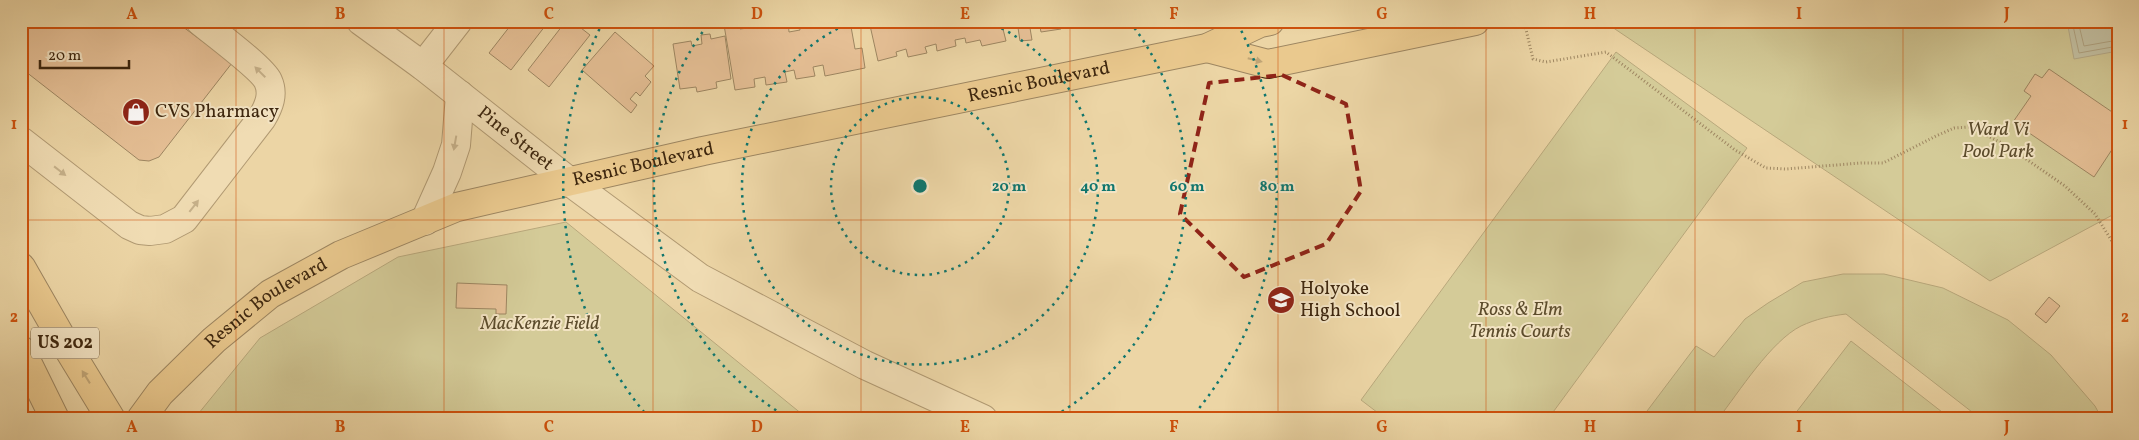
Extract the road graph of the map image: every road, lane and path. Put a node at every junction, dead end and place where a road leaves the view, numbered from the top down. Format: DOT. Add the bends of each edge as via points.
graph roads {
  1 [pos="200,21"];
  2 [pos="361,21"];
  3 [pos="458,21"];
  4 [pos="1270,21"];
  5 [pos="1475,21"];
  6 [pos="1524,21"];
  7 [pos="1436,25"];
  8 [pos="1207,48"];
  9 [pos="423,66"];
  10 [pos="460,95"];
  11 [pos="21,141"];
  12 [pos="570,182"];
  13 [pos="425,221"];
  14 [pos="2118,251"];
  15 [pos="21,267"];
  16 [pos="22,355"];
  17 [pos="55,419"];
  18 [pos="111,419"];
  19 [pos="141,419"];
  20 [pos="983,419"];
  11 -- 1 [label="street, one-way" via="129,225 150,231 165,228 184,218 270,104 268,80"];
  2 -- 9 [label="street, Pine Street"];
  3 -- 9 [label="street"];
  4 -- 8 [label="main road, Resnic Boulevard"];
  5 -- 7 [label="main road, Resnic Boulevard"];
  6 -- 14 [label="path" via="1533,59 1546,62 1606,52 1735,150 1766,168 1884,163 1954,128 1970,126 2006,145 2066,186 2095,214"];
  8 -- 7 [label="main road, Resnic Boulevard, one-way" via="1268,64"];
  8 -- 12 [label="main road, Resnic Boulevard" via="704,151"];
  9 -- 10 [label="street, Pine Street"];
  10 -- 12 [label="street, Pine Street"];
  10 -- 13 [label="street, Pine Street, one-way" via="456,145"];
  12 -- 13 [label="main road, Resnic Boulevard" via="457,208"];
  12 -- 20 [label="street, Pine Street" via="700,278 865,365"];
  13 -- 19 [label="main road, Resnic Boulevard" via="341,255 270,294 214,340 160,393"];
  18 -- 15 [label="main road, US 202, one-way"];
  16 -- 17 [label="main road, US 202"];
}
